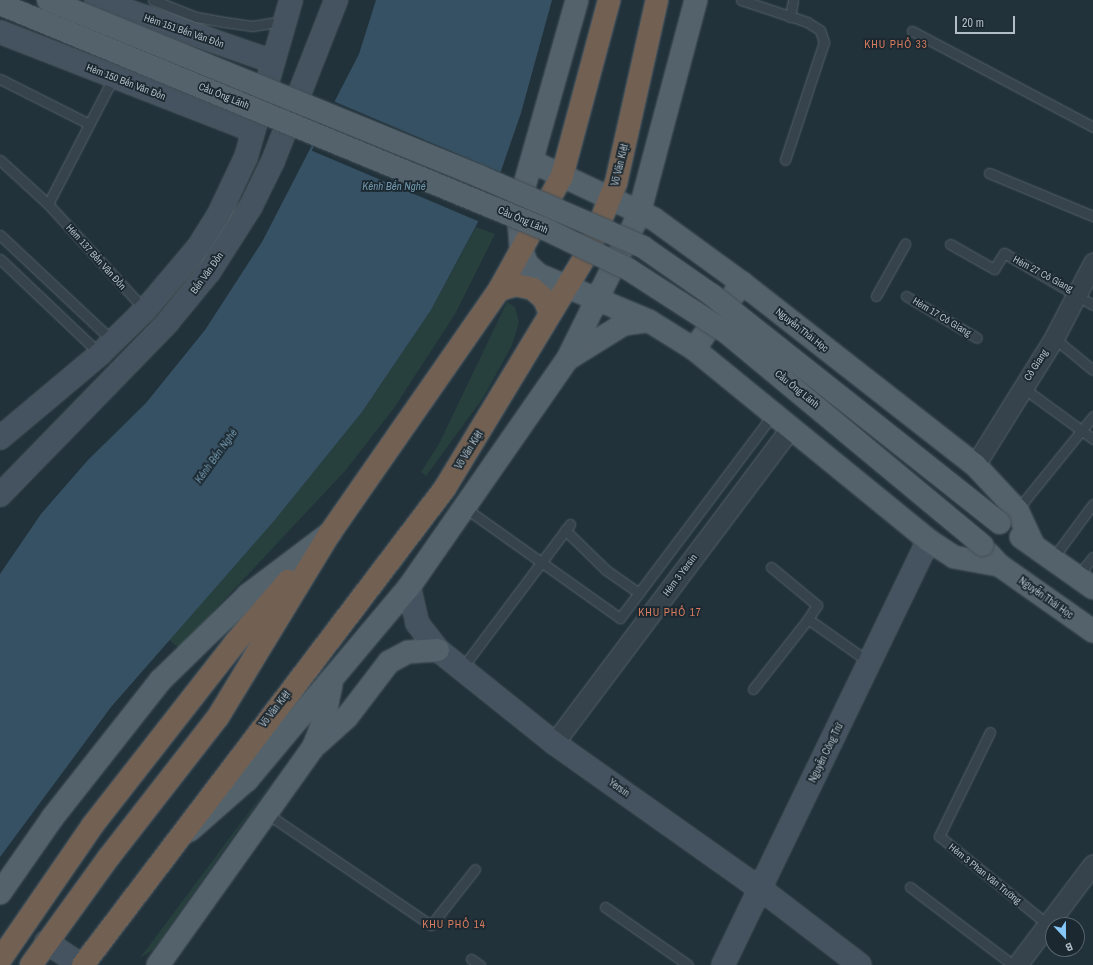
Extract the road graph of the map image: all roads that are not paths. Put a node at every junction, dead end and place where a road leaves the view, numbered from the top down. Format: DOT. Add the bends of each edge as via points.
graph roads {
  1 [pos="48,0"];
  2 [pos="96,0"];
  3 [pos="153,0"];
  4 [pos="291,0"];
  5 [pos="336,0"];
  6 [pos="577,0"];
  7 [pos="609,0"];
  8 [pos="657,0"];
  9 [pos="696,0"];
  10 [pos="741,0"];
  11 [pos="793,0"];
  12 [pos="0,4"];
  13 [pos="790,17"];
  14 [pos="285,20"];
  15 [pos="912,31"];
  16 [pos="0,32"];
  17 [pos="219,43"];
  18 [pos="271,61"];
  19 [pos="113,78"];
  20 [pos="0,79"];
  21 [pos="191,107"];
  22 [pos="89,124"];
  23 [pos="1093,127"];
  24 [pos="252,130"];
  25 [pos="0,160"];
  26 [pos="784,160"];
  27 [pos="533,162"];
  28 [pos="651,168"];
  29 [pos="989,173"];
  30 [pos="562,176"];
  31 [pos="611,199"];
  32 [pos="48,204"];
  33 [pos="639,214"];
  34 [pos="1093,216"];
  35 [pos="673,234"];
  36 [pos="0,235"];
  37 [pos="905,244"];
  38 [pos="950,244"];
  39 [pos="521,250"];
  40 [pos="0,259"];
  41 [pos="1093,263"];
  42 [pos="742,283"];
  43 [pos="567,287"];
  44 [pos="500,290"];
  45 [pos="1078,293"];
  46 [pos="876,296"];
  47 [pos="906,296"];
  48 [pos="598,300"];
  49 [pos="1093,305"];
  50 [pos="145,310"];
  51 [pos="550,313"];
  52 [pos="649,321"];
  53 [pos="977,338"];
  54 [pos="1054,338"];
  55 [pos="106,348"];
  56 [pos="694,349"];
  57 [pos="566,360"];
  58 [pos="1093,370"];
  59 [pos="1022,387"];
  60 [pos="774,413"];
  61 [pos="1093,416"];
  62 [pos="791,427"];
  63 [pos="1082,430"];
  64 [pos="0,438"];
  65 [pos="1093,439"];
  66 [pos="975,465"];
  67 [pos="0,495"];
  68 [pos="1093,504"];
  69 [pos="465,508"];
  70 [pos="1017,510"];
  71 [pos="1000,523"];
  72 [pos="330,533"];
  73 [pos="928,540"];
  74 [pos="1033,544"];
  75 [pos="982,545"];
  76 [pos="1093,557"];
  77 [pos="1053,558"];
  78 [pos="541,561"];
  79 [pos="999,565"];
  80 [pos="771,567"];
  81 [pos="1085,582"];
  82 [pos="409,587"];
  83 [pos="639,593"];
  84 [pos="808,619"];
  85 [pos="1093,631"];
  86 [pos="438,650"];
  87 [pos="869,662"];
  88 [pos="462,668"];
  89 [pos="332,682"];
  90 [pos="753,689"];
  91 [pos="990,732"];
  92 [pos="554,743"];
  93 [pos="314,748"];
  94 [pos="266,813"];
  95 [pos="173,843"];
  96 [pos="1093,864"];
  97 [pos="476,869"];
  98 [pos="910,887"];
  99 [pos="762,890"];
  100 [pos="0,894"];
  101 [pos="605,907"];
  102 [pos="1052,917"];
  103 [pos="1045,922"];
  104 [pos="1045,927"];
  105 [pos="46,942"];
  106 [pos="0,960"];
  107 [pos="471,960"];
  108 [pos="18,965"];
  109 [pos="30,965"];
  110 [pos="82,965"];
  111 [pos="158,965"];
  112 [pos="480,965"];
  113 [pos="688,965"];
  114 [pos="723,965"];
  115 [pos="860,965"];
  116 [pos="1013,965"];
  117 [pos="1017,965"];
  1 -- 71 [label="main road, Cầu Ông Lãnh, bridge" via="480,176 643,247 712,295"];
  2 -- 17 [label="main road, Hẻm 151 Bến Vân Đồn"];
  3 -- 14 [label="lane" via="196,16 252,26"];
  4 -- 14 [label="main road"];
  5 -- 67 [label="main road, Bến Vân Đồn" via="273,161 251,206 209,272 167,323"];
  6 -- 27 [label="main road"];
  7 -- 30 [label="highway"];
  8 -- 31 [label="highway, Võ Văn Kiệt"];
  9 -- 28 [label="main road, Võ Văn Kiệt"];
  10 -- 13 [label="lane"];
  11 -- 13 [label="lane"];
  12 -- 75 [label="main road, Cầu Ông Lãnh, bridge" via="547,230 628,269 726,332"];
  13 -- 26 [label="lane" via="820,30 824,42"];
  14 -- 18 [label="main road"];
  15 -- 23 [label="lane"];
  16 -- 19 [label="main road, Hẻm 150 Bến Vân Đồn"];
  17 -- 18 [label="main road, Hẻm 151 Bến Vân Đồn"];
  17 -- 21 [label="main road"];
  18 -- 24 [label="main road"];
  19 -- 21 [label="main road, Hẻm 150 Bến Vân Đồn"];
  19 -- 22 [label="lane"];
  20 -- 22 [label="lane"];
  21 -- 24 [label="main road, Hẻm 150 Bến Vân Đồn"];
  22 -- 32 [label="lane"];
  24 -- 50 [label="main road" via="246,158 218,216 199,246"];
  25 -- 32 [label="lane, Hẻm 137 Bến Vân Đồn"];
  27 -- 30 [label="main road, Nguyễn Thái Học"];
  27 -- 39 [label="main road" via="518,210"];
  28 -- 33 [label="main road, Võ Văn Kiệt"];
  28 -- 35 [label="main road" via="653,189"];
  29 -- 34 [label="lane"];
  30 -- 31 [label="main road, Nguyễn Thái Học"];
  30 -- 39 [label="highway"];
  31 -- 33 [label="main road, Nguyễn Thái Học"];
  31 -- 43 [label="highway, Võ Văn Kiệt" via="588,252"];
  32 -- 50 [label="lane, Hẻm 137 Bến Vân Đồn"];
  33 -- 35 [label="main road, Nguyễn Thái Học"];
  33 -- 48 [label="main road, Võ Văn Kiệt"];
  35 -- 42 [label="main road, Nguyễn Thái Học"];
  36 -- 55 [label="lane"];
  37 -- 46 [label="lane"];
  38 -- 45 [label="lane, Hẻm 27 Cô Giang" via="994,269 1004,253"];
  39 -- 43 [label="main road, Nguyễn Thái Học" via="527,264 539,275"];
  39 -- 44 [label="highway"];
  40 -- 55 [label="lane"];
  41 -- 45 [label="street, Cô Giang"];
  42 -- 56 [label="main road"];
  42 -- 66 [label="main road, Nguyễn Thái Học"];
  43 -- 48 [label="main road, Nguyễn Thái Học"];
  43 -- 51 [label="highway, Võ Văn Kiệt"];
  44 -- 51 [label="highway" via="516,285 533,289 544,299"];
  44 -- 72 [label="highway"];
  45 -- 49 [label="lane"];
  45 -- 54 [label="street, Cô Giang"];
  47 -- 53 [label="lane, Hẻm 17 Cô Giang"];
  48 -- 52 [label="main road, Nguyễn Thái Học"];
  48 -- 57 [label="main road, Võ Văn Kiệt"];
  50 -- 55 [label="main road"];
  51 -- 95 [label="highway, Võ Văn Kiệt" via="445,488"];
  52 -- 56 [label="main road, Nguyễn Thái Học"];
  52 -- 57 [label="main road" via="624,324"];
  54 -- 58 [label="lane"];
  54 -- 59 [label="street, Cô Giang"];
  55 -- 64 [label="main road"];
  56 -- 60 [label="main road, Nguyễn Thái Học"];
  57 -- 69 [label="main road, Võ Văn Kiệt"];
  59 -- 63 [label="lane"];
  59 -- 66 [label="street, Cô Giang"];
  60 -- 62 [label="main road, Nguyễn Thái Học"];
  60 -- 83 [label="lane"];
  61 -- 63 [label="lane"];
  62 -- 73 [label="main road, Nguyễn Thái Học"];
  62 -- 92 [label="street, Hẻm 3 Yersin"];
  63 -- 65 [label="lane"];
  63 -- 70 [label="lane"];
  66 -- 70 [label="main road, Nguyễn Thái Học"];
  68 -- 77 [label="lane"];
  69 -- 78 [label="lane"];
  69 -- 82 [label="main road, Võ Văn Kiệt"];
  70 -- 74 [label="main road, Nguyễn Thái Học"];
  71 -- 74 [label="main road, Nguyễn Thái Học"];
  72 -- 100 [label="main road" via="248,595 161,680 53,817"];
  72 -- 105 [label="highway" via="218,717"];
  72 -- 106 [label="highway" via="235,643 92,826"];
  73 -- 79 [label="main road, Nguyễn Thái Học" via="954,557"];
  73 -- 87 [label="main road, Nguyễn Công Trứ"];
  74 -- 77 [label="main road, Nguyễn Thái Học"];
  75 -- 79 [label="main road, Nguyễn Thái Học"];
  76 -- 81 [label="lane"];
  77 -- 81 [label="main road, Nguyễn Thái Học"];
  78 -- 83 [label="lane" via="620,618"];
  78 -- 83 [label="lane" via="568,527 606,570"];
  78 -- 88 [label="lane"];
  79 -- 85 [label="main road, Nguyễn Thái Học"];
  80 -- 84 [label="lane" via="817,605"];
  82 -- 86 [label="main road, Yersin" via="417,623"];
  82 -- 89 [label="main road, Võ Văn Kiệt"];
  84 -- 87 [label="lane"];
  84 -- 90 [label="lane"];
  86 -- 88 [label="main road, Yersin"];
  86 -- 93 [label="main road" via="408,652 389,662 347,717"];
  87 -- 99 [label="main road, Nguyễn Công Trứ"];
  88 -- 92 [label="main road, Yersin"];
  89 -- 93 [label="main road, Võ Văn Kiệt" via="323,723"];
  89 -- 95 [label="main road, Võ Văn Kiệt" via="247,780"];
  91 -- 103 [label="lane, Hẻm 3 Phan Văn Trường" via="939,836"];
  92 -- 99 [label="main road, Yersin"];
  93 -- 94 [label="main road, Võ Văn Kiệt"];
  94 -- 97 [label="lane" via="431,925"];
  94 -- 111 [label="main road, Võ Văn Kiệt"];
  95 -- 110 [label="highway, Võ Văn Kiệt"];
  96 -- 102 [label="street"];
  98 -- 116 [label="lane"];
  99 -- 114 [label="main road, Nguyễn Công Trứ"];
  99 -- 115 [label="main road, Yersin"];
  101 -- 113 [label="lane"];
  104 -- 117 [label="street"];
  105 -- 108 [label="highway"];
  105 -- 109 [label="highway"];
  105 -- 110 [label="main road"];
  107 -- 112 [label="lane"];
}
